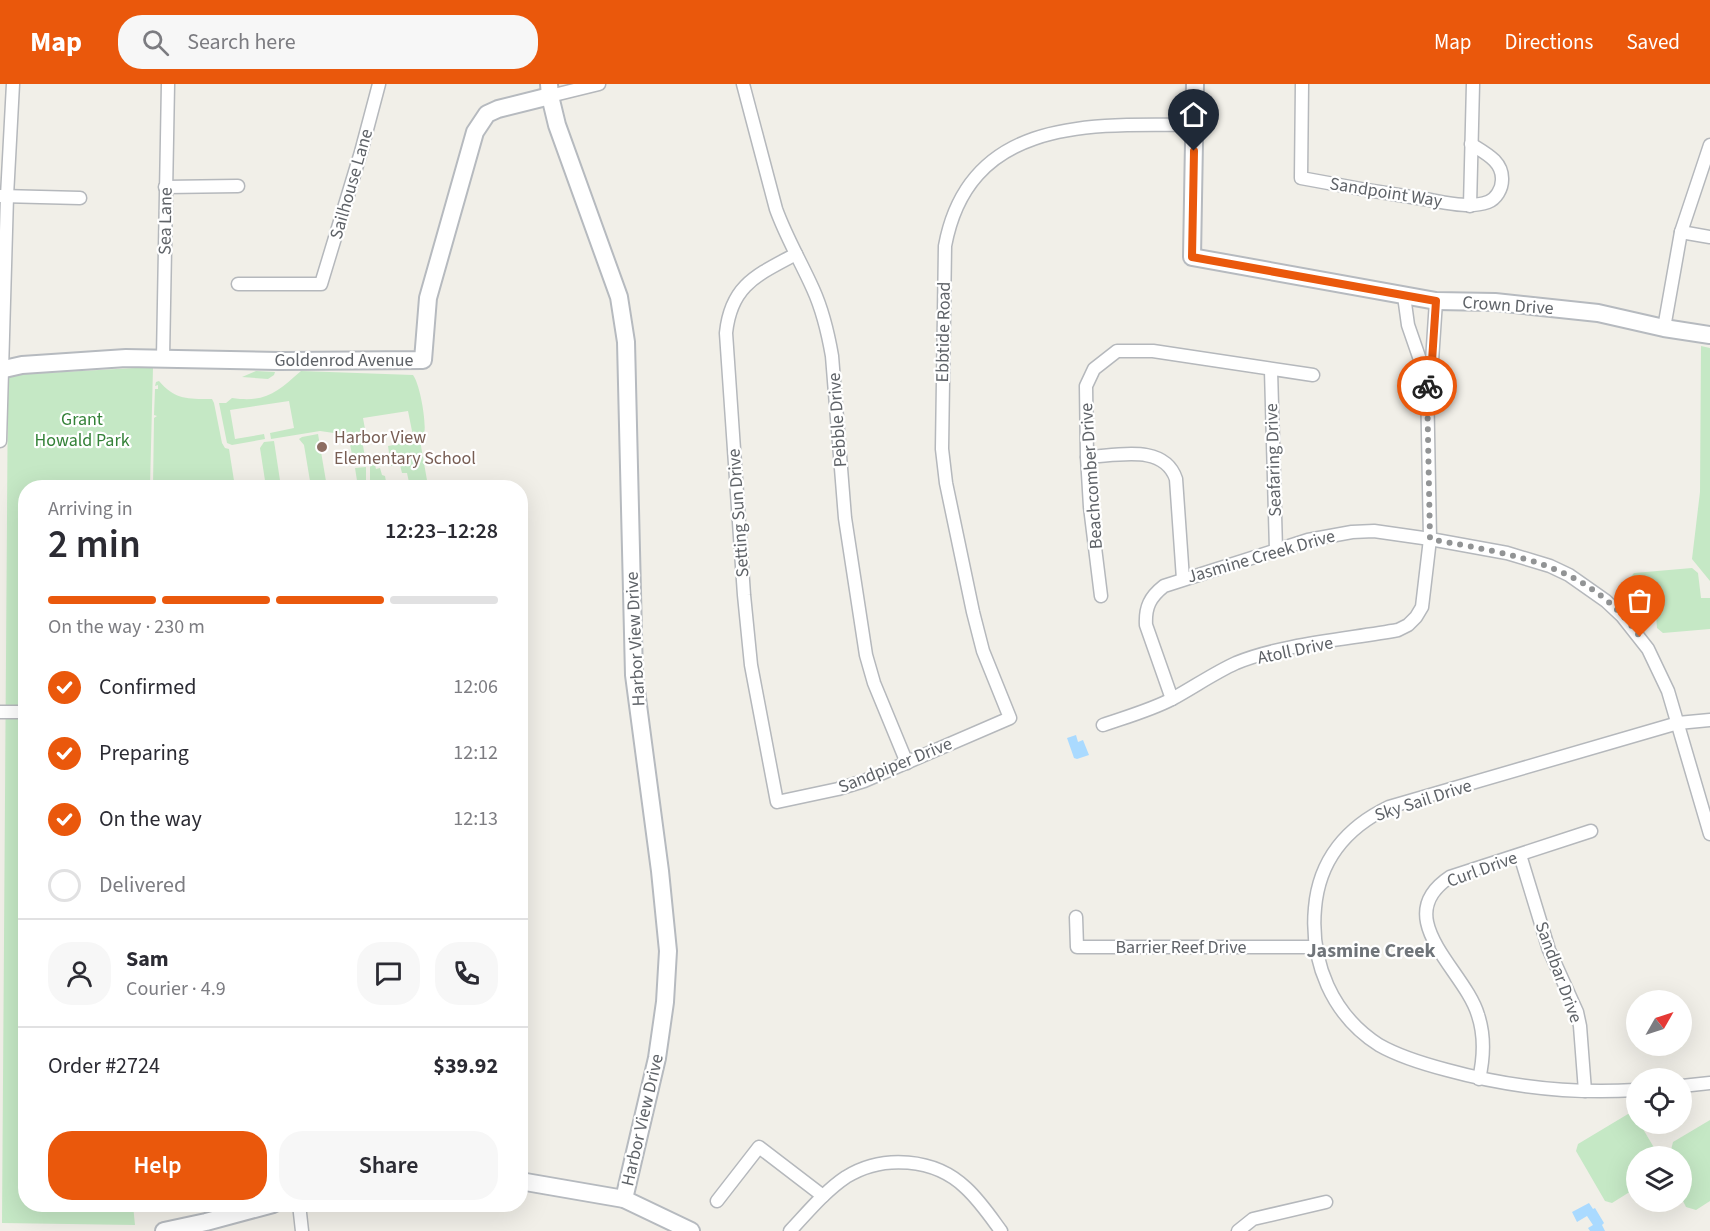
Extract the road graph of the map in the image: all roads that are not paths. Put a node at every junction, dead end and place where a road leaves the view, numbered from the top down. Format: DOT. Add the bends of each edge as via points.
graph roads {
  1 [pos="13,84"];
  2 [pos="168,84"];
  3 [pos="379,84"];
  4 [pos="599,84"];
  5 [pos="743,84"];
  6 [pos="1195,84"];
  7 [pos="1302,84"];
  8 [pos="1473,84"];
  9 [pos="549,90"];
  10 [pos="1194,125"];
  11 [pos="1471,144"];
  12 [pos="1710,145"];
  13 [pos="238,186"];
  14 [pos="165,187"];
  15 [pos="3,196"];
  16 [pos="80,198"];
  17 [pos="1470,206"];
  18 [pos="1681,232"];
  19 [pos="1710,237"];
  20 [pos="796,254"];
  21 [pos="238,284"];
  22 [pos="1404,296"];
  23 [pos="1436,301"];
  24 [pos="1408,326"];
  25 [pos="1433,328"];
  26 [pos="1664,328"];
  27 [pos="1710,335"];
  28 [pos="163,358"];
  29 [pos="2,370"];
  30 [pos="1271,370"];
  31 [pos="1313,375"];
  32 [pos="1426,375"];
  33 [pos="0,441"];
  34 [pos="1087,458"];
  35 [pos="1430,539"];
  36 [pos="1276,550"];
  37 [pos="1183,579"];
  38 [pos="1101,596"];
  39 [pos="1172,699"];
  40 [pos="0,712"];
  41 [pos="18,712"];
  42 [pos="1010,718"];
  43 [pos="1710,720"];
  44 [pos="1678,723"];
  45 [pos="1103,725"];
  46 [pos="907,763"];
  47 [pos="777,802"];
  48 [pos="1591,831"];
  49 [pos="1710,834"];
  50 [pos="1520,855"];
  51 [pos="1076,917"];
  52 [pos="1315,947"];
  53 [pos="1479,1078"];
  54 [pos="1710,1083"];
  55 [pos="1692,1085"];
  56 [pos="1626,1090"];
  57 [pos="1585,1091"];
  58 [pos="528,1182"];
  59 [pos="823,1196"];
  60 [pos="624,1200"];
  61 [pos="717,1201"];
  62 [pos="1326,1202"];
  63 [pos="243,1212"];
  64 [pos="300,1212"];
  65 [pos="164,1231"];
  66 [pos="302,1231"];
  67 [pos="691,1231"];
  68 [pos="790,1231"];
  69 [pos="1001,1231"];
  70 [pos="1238,1231"];
  1 -- 15 [label="street"];
  2 -- 14 [label="street, Sea Lane"];
  3 -- 21 [label="street, Sailhouse Lane" via="321,284"];
  4 -- 9 [label="street, Goldenrod Avenue"];
  5 -- 20 [label="street, Pebble Drive" via="776,209"];
  6 -- 10 [label="street, Crown Drive"];
  7 -- 17 [label="street, Sandpoint Way" via="1301,178"];
  8 -- 11 [label="street"];
  9 -- 28 [label="street, Goldenrod Avenue" via="487,114 475,132 428,298 423,360"];
  9 -- 60 [label="street, Harbor View Drive" via="556,124 619,297 626,342 634,675 668,951 657,1058"];
  10 -- 22 [label="street, Crown Drive" via="1192,257"];
  10 -- 42 [label="street, Ebbtide Road" via="1095,126 1026,140 977,174 949,226 945,246 942,449 946,483 983,651"];
  11 -- 17 [label="street"];
  11 -- 17 [label="street" via="1493,157 1500,167 1502,181 1498,195 1490,202"];
  12 -- 18 [label="street"];
  13 -- 14 [label="street"];
  14 -- 28 [label="street, Sea Lane"];
  15 -- 16 [label="street"];
  15 -- 29 [label="street"];
  18 -- 19 [label="street"];
  18 -- 26 [label="street"];
  20 -- 46 [label="street, Pebble Drive" via="814,290 828,333 845,518 866,655"];
  20 -- 47 [label="street, Setting Sun Drive" via="746,284 730,308 726,333 751,666"];
  22 -- 23 [label="street, Crown Drive"];
  22 -- 24 [label="street"];
  23 -- 25 [label="street"];
  23 -- 26 [label="street, Crown Drive" via="1495,302 1598,313"];
  24 -- 25 [label="street"];
  24 -- 32 [label="street"];
  25 -- 32 [label="street" via="1432,361"];
  26 -- 27 [label="street, Crown Drive"];
  28 -- 29 [label="street, Goldenrod Avenue" via="73,361"];
  29 -- 33 [label="street"];
  30 -- 31 [label="street, Beachcomber Drive"];
  30 -- 34 [label="street, Beachcomber Drive" via="1152,351 1117,351 1101,362 1086,386"];
  30 -- 36 [label="street, Seafaring Drive"];
  32 -- 35 [label="street, Atoll Drive"];
  34 -- 37 [label="street" via="1152,455 1169,465 1176,479"];
  34 -- 38 [label="street, Beachcomber Drive"];
  35 -- 36 [label="street, Jasmine Creek Drive" via="1352,532"];
  35 -- 39 [label="street, Atoll Drive" via="1422,603 1408,625 1263,654 1212,674"];
  35 -- 44 [label="street, Jasmine Creek Drive" via="1529,558 1588,587 1622,616 1648,649"];
  36 -- 37 [label="street, Jasmine Creek Drive"];
  37 -- 39 [label="street, Jasmine Creek Drive" via="1164,585 1155,593 1145,614"];
  39 -- 45 [label="street, Atoll Drive"];
  40 -- 41 [label="street"];
  42 -- 46 [label="street, Sandpiper Drive"];
  43 -- 44 [label="street, Sky Sail Drive"];
  44 -- 49 [label="street, Jasmine Creek Drive"];
  44 -- 52 [label="street, Sky Sail Drive" via="1389,807 1370,816 1346,836 1326,868 1315,903"];
  46 -- 47 [label="street, Sandpiper Drive" via="838,789"];
  48 -- 50 [label="street, Curl Drive"];
  50 -- 53 [label="street, Curl Drive" via="1450,877 1433,892 1425,913 1432,939 1478,1014 1484,1052"];
  50 -- 57 [label="street, Sandbar Drive" via="1549,950 1577,1012"];
  51 -- 52 [label="street, Barrier Reef Drive" via="1077,947"];
  52 -- 53 [label="street, Sky Sail Drive" via="1325,983 1361,1031 1399,1055"];
  53 -- 57 [label="street, Sky Sail Drive" via="1531,1088"];
  54 -- 55 [label="street"];
  56 -- 57 [label="street, Sky Sail Drive"];
  58 -- 60 [label="street"];
  59 -- 61 [label="street" via="759,1147"];
  59 -- 68 [label="street"];
  59 -- 69 [label="street" via="861,1169 892,1162 913,1163 947,1174 964,1186"];
  60 -- 67 [label="street"];
  62 -- 70 [label="street" via="1252,1219"];
  63 -- 65 [label="street"];
  64 -- 66 [label="street"];
}
